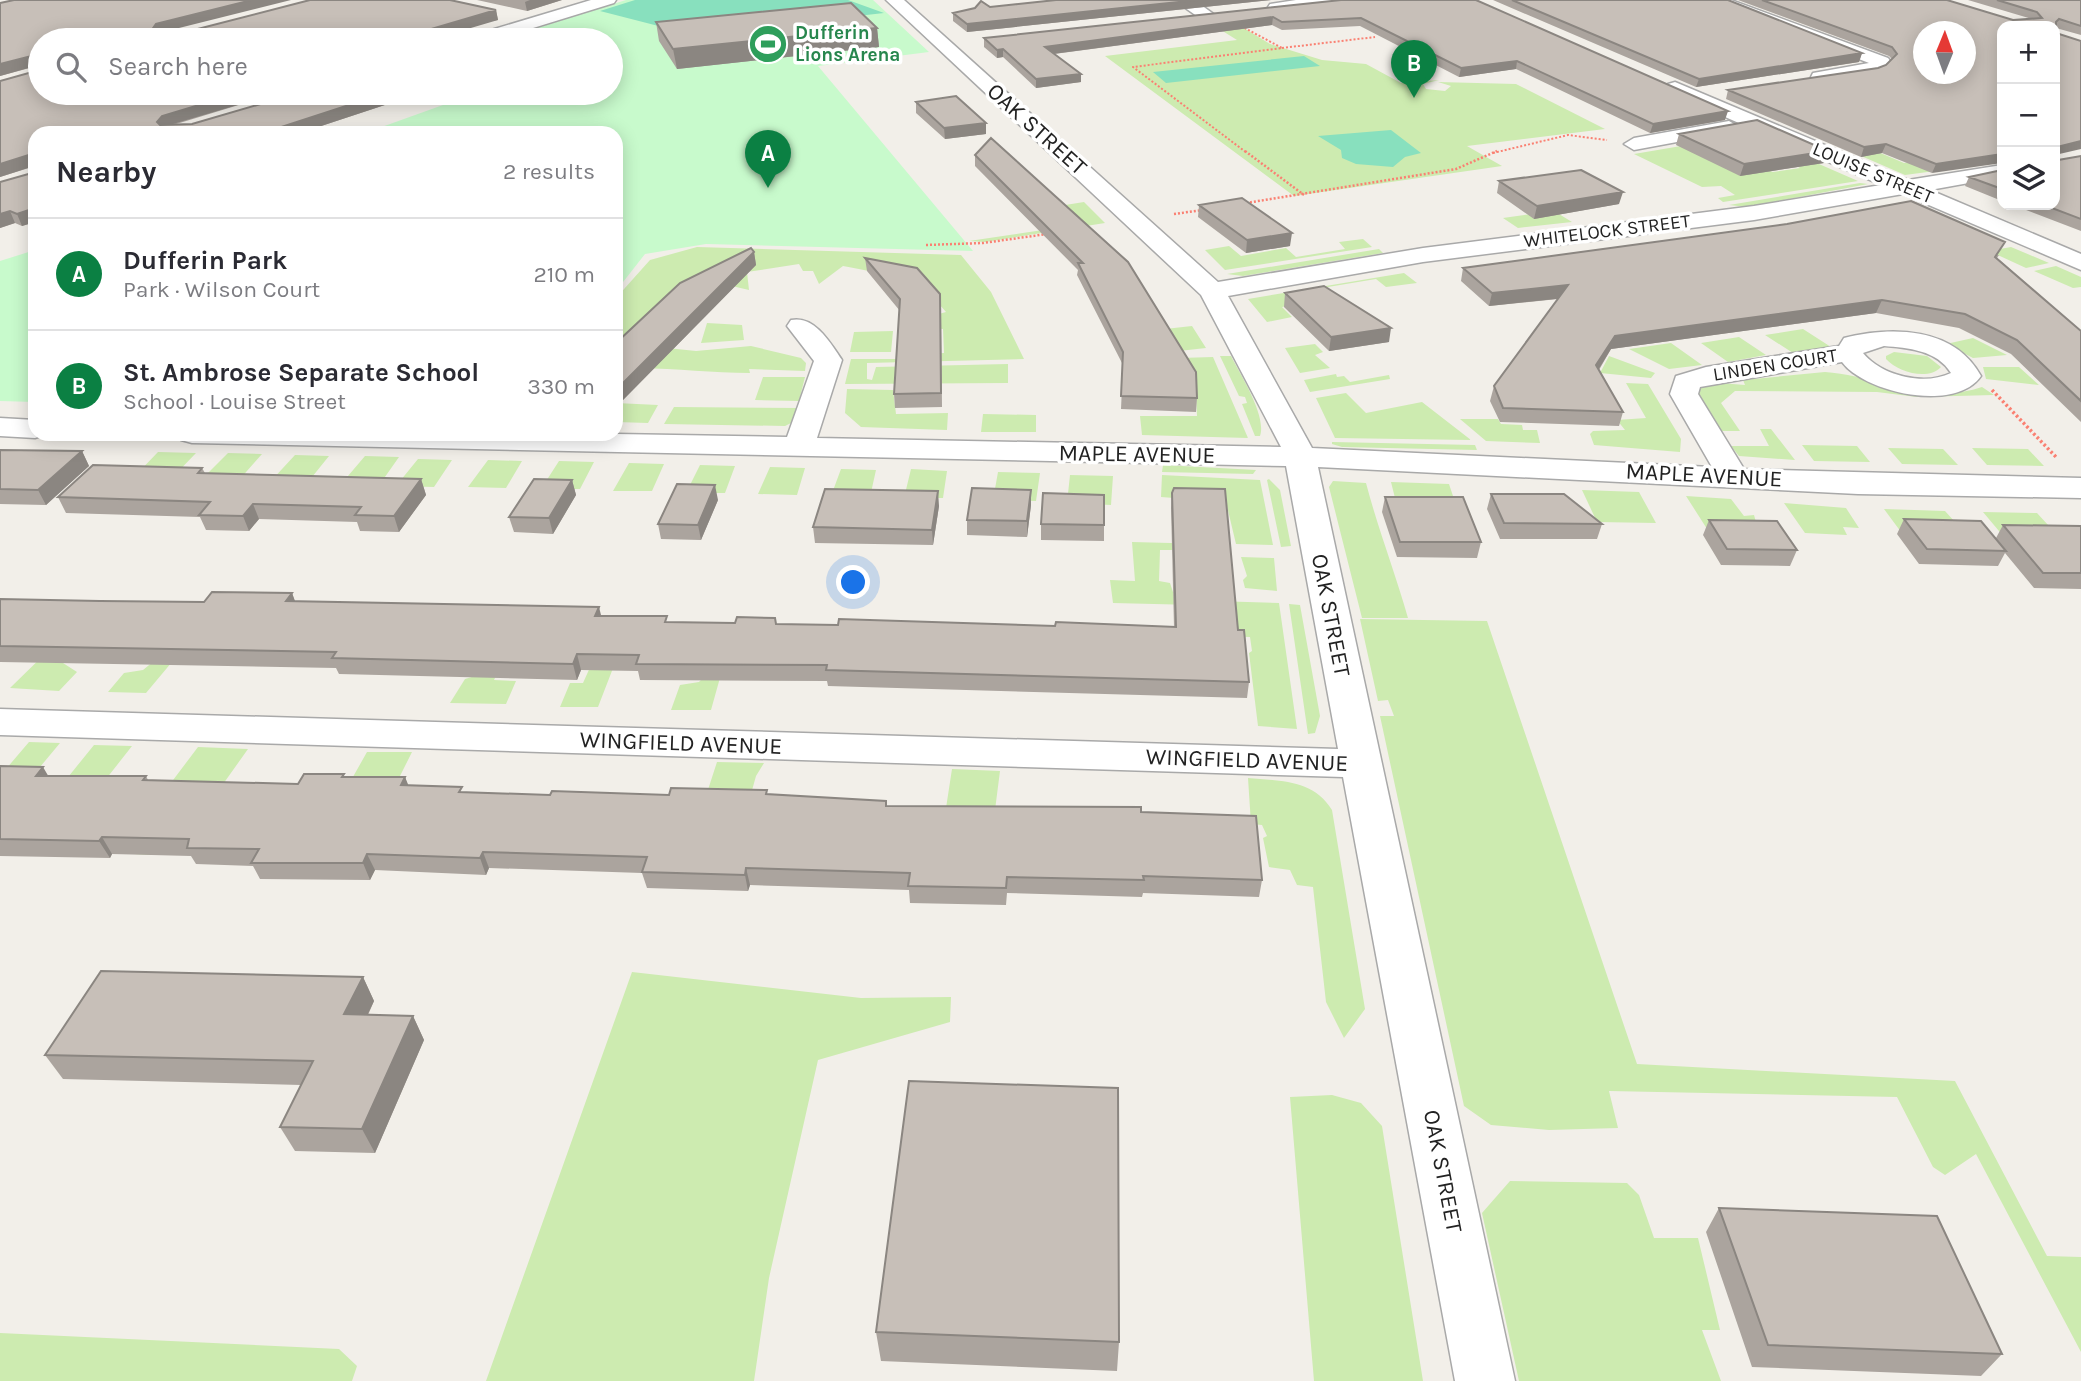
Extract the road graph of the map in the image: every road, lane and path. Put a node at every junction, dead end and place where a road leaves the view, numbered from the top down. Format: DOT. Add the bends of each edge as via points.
graph roads {
  1 [pos="608,0"];
  2 [pos="894,0"];
  3 [pos="1341,0"];
  4 [pos="1716,0"];
  5 [pos="1182,9"];
  6 [pos="1262,9"];
  7 [pos="1228,12"];
  8 [pos="501,13"];
  9 [pos="539,21"];
  10 [pos="1241,25"];
  11 [pos="516,28"];
  12 [pos="1375,37"];
  13 [pos="970,40"];
  14 [pos="943,43"];
  15 [pos="1282,48"];
  16 [pos="1803,79"];
  17 [pos="1659,81"];
  18 [pos="1725,91"];
  19 [pos="1694,96"];
  20 [pos="1755,122"];
  21 [pos="1634,144"];
  22 [pos="1997,172"];
  23 [pos="1905,188"];
  24 [pos="1304,195"];
  25 [pos="1240,204"];
  26 [pos="1214,208"];
  27 [pos="1138,220"];
  28 [pos="1059,232"];
  29 [pos="926,245"];
  30 [pos="2081,263"];
  31 [pos="1212,291"];
  32 [pos="800,326"];
  33 [pos="1849,353"];
  34 [pos="1967,376"];
  35 [pos="0,427"];
  36 [pos="28,429"];
  37 [pos="519,441"];
  38 [pos="799,447"];
  39 [pos="1300,457"];
  40 [pos="2060,461"];
  41 [pos="1734,478"];
  42 [pos="2081,488"];
  43 [pos="0,722"];
  44 [pos="1361,764"];
  45 [pos="1485,1381"];
  1 -- 9 [label="street"];
  2 -- 14 [label="street, OAK STREET"];
  3 -- 6 [label="street"];
  4 -- 16 [label="street" via="1882,62 1875,68"];
  5 -- 7 [label="street" via="1207,15"];
  8 -- 9 [label="street"];
  9 -- 11 [label="street"];
  10 -- 15 [label="path"];
  12 -- 15 [label="path"];
  13 -- 14 [label="street"];
  14 -- 27 [label="street, OAK STREET"];
  15 -- 24 [label="path" via="1132,67"];
  17 -- 19 [label="street, LOUISE STREET"];
  18 -- 19 [label="street"];
  19 -- 20 [label="street, LOUISE STREET"];
  20 -- 21 [label="street"];
  20 -- 23 [label="street, LOUISE STREET"];
  21 -- 24 [label="path" via="1568,135 1503,148 1456,169"];
  22 -- 23 [label="street, WHITELOCK STREET"];
  23 -- 30 [label="street, LOUISE STREET"];
  23 -- 31 [label="street, WHITELOCK STREET" via="1754,213 1401,258"];
  24 -- 25 [label="path"];
  26 -- 27 [label="path"];
  27 -- 31 [label="street, OAK STREET"];
  28 -- 29 [label="path" via="983,243"];
  31 -- 39 [label="street, OAK STREET"];
  32 -- 38 [label="street" via="828,360"];
  33 -- 34 [label="street, LINDEN COURT" via="1865,370 1906,384 1944,386"];
  33 -- 34 [label="street, LINDEN COURT" via="1854,344 1865,340 1904,339 1949,355 1964,366"];
  33 -- 41 [label="street, LINDEN COURT" via="1686,382 1684,394"];
  34 -- 40 [label="path" via="1991,388"];
  35 -- 36 [label="street"];
  37 -- 38 [label="street, MAPLE AVENUE"];
  38 -- 39 [label="street, MAPLE AVENUE"];
  39 -- 41 [label="street, MAPLE AVENUE"];
  39 -- 44 [label="street, OAK STREET"];
  41 -- 42 [label="street, MAPLE AVENUE"];
  43 -- 44 [label="street, WINGFIELD AVENUE"];
  44 -- 45 [label="street, OAK STREET"];
}
